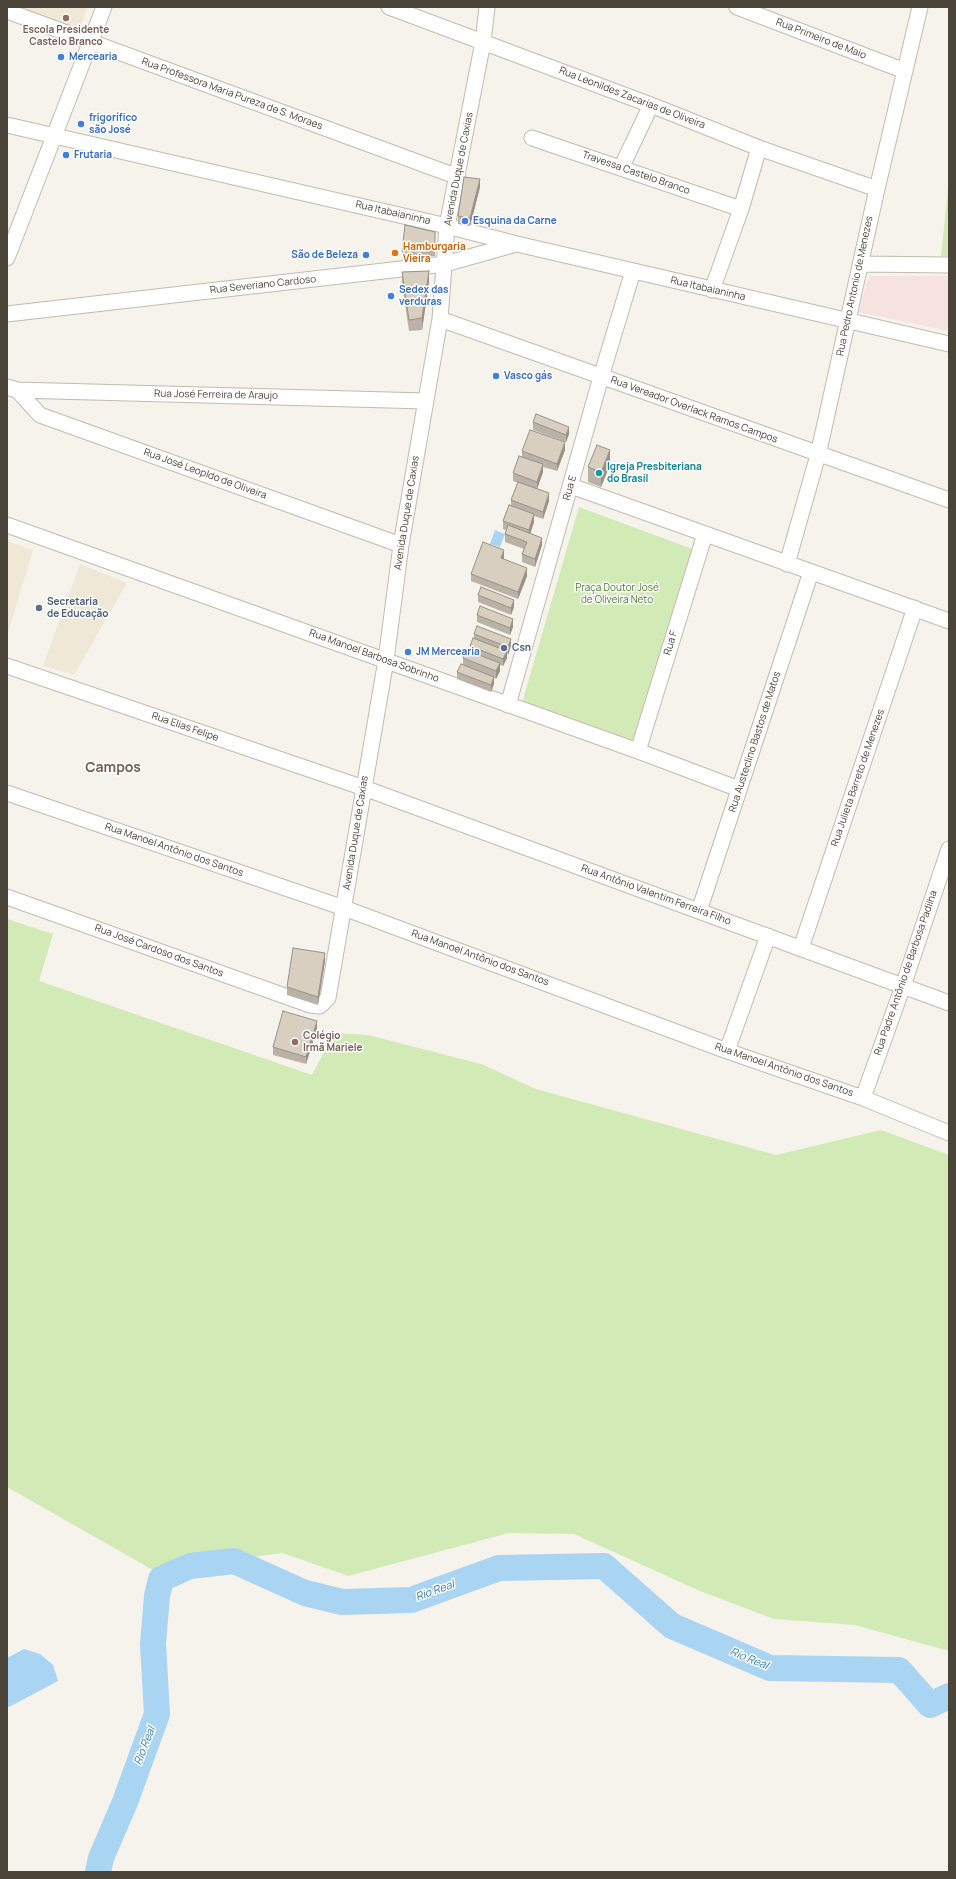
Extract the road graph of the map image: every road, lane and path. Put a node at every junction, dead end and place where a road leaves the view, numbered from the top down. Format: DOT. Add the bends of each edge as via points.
graph roads {
  1 [pos="104,7"];
  2 [pos="389,7"];
  3 [pos="487,7"];
  4 [pos="737,7"];
  5 [pos="920,7"];
  6 [pos="7,11"];
  7 [pos="91,42"];
  8 [pos="483,42"];
  9 [pos="905,71"];
  10 [pos="651,104"];
  11 [pos="7,125"];
  12 [pos="54,136"];
  13 [pos="532,138"];
  14 [pos="759,148"];
  15 [pos="621,168"];
  16 [pos="458,177"];
  17 [pos="876,189"];
  18 [pos="741,209"];
  19 [pos="447,226"];
  20 [pos="517,244"];
  21 [pos="7,258"];
  22 [pos="445,264"];
  23 [pos="860,264"];
  24 [pos="949,265"];
  25 [pos="633,271"];
  26 [pos="712,290"];
  27 [pos="7,314"];
  28 [pos="440,319"];
  29 [pos="848,322"];
  30 [pos="949,344"];
  31 [pos="601,377"];
  32 [pos="12,389"];
  33 [pos="426,401"];
  34 [pos="818,455"];
  35 [pos="571,486"];
  36 [pos="949,500"];
  37 [pos="7,525"];
  38 [pos="705,534"];
  39 [pos="401,545"];
  40 [pos="787,564"];
  41 [pos="811,572"];
  42 [pos="915,608"];
  43 [pos="949,621"];
  44 [pos="386,660"];
  45 [pos="7,666"];
  46 [pos="508,705"];
  47 [pos="638,751"];
  48 [pos="364,788"];
  49 [pos="739,789"];
  50 [pos="7,793"];
  51 [pos="949,849"];
  52 [pos="7,897"];
  53 [pos="344,908"];
  54 [pos="699,911"];
  55 [pos="768,936"];
  56 [pos="801,948"];
  57 [pos="903,986"];
  58 [pos="949,1003"];
  59 [pos="310,1005"];
  60 [pos="728,1050"];
  61 [pos="863,1098"];
  62 [pos="949,1133"];
  1 -- 7 [label="street"];
  2 -- 8 [label="street, Rua Leonildes Zacarias de Oliveira"];
  3 -- 8 [label="street, Avenida Duque de Caxias"];
  4 -- 9 [label="street, Rua Primeiro de Maio"];
  5 -- 9 [label="street, Rua Pedro Antonio de Menezes"];
  6 -- 7 [label="street, Rua Professora Maria Pureza de S. Moraes"];
  7 -- 12 [label="street"];
  7 -- 16 [label="street, Rua Professora Maria Pureza de S. Moraes"];
  8 -- 10 [label="street, Rua Leonildes Zacarias de Oliveira"];
  8 -- 16 [label="street, Avenida Duque de Caxias"];
  9 -- 17 [label="street, Rua Pedro Antonio de Menezes"];
  10 -- 14 [label="street, Rua Leonildes Zacarias de Oliveira"];
  10 -- 15 [label="street"];
  11 -- 12 [label="street, Rua Itabaianinha"];
  12 -- 19 [label="street, Rua Itabaianinha"];
  12 -- 21 [label="street"];
  13 -- 15 [label="street, Travessa Castelo Branco"];
  14 -- 17 [label="street, Rua Leonildes Zacarias de Oliveira"];
  14 -- 18 [label="street"];
  15 -- 18 [label="street, Travessa Castelo Branco"];
  16 -- 19 [label="street, Avenida Duque de Caxias"];
  17 -- 23 [label="street, Rua Pedro Antonio de Menezes"];
  18 -- 26 [label="street"];
  19 -- 20 [label="street, Rua Itabaianinha"];
  19 -- 22 [label="street, Avenida Duque de Caxias"];
  20 -- 22 [label="street, Rua Severiano Cardoso"];
  20 -- 25 [label="street, Rua Itabaianinha"];
  22 -- 27 [label="street, Rua Severiano Cardoso"];
  22 -- 28 [label="street, Avenida Duque de Caxias"];
  23 -- 24 [label="street"];
  23 -- 29 [label="street, Rua Pedro Antonio de Menezes"];
  25 -- 26 [label="street, Rua Itabaianinha"];
  25 -- 31 [label="street, Rua E"];
  26 -- 29 [label="street, Rua Itabaianinha"];
  28 -- 31 [label="street, Rua Vereador Overlack Ramos Campos"];
  28 -- 33 [label="street, Avenida Duque de Caxias"];
  29 -- 30 [label="street, Rua Itabaianinha"];
  29 -- 34 [label="street, Rua Pedro Antonio de Menezes"];
  31 -- 34 [label="street, Rua Vereador Overlack Ramos Campos"];
  31 -- 35 [label="street, Rua E"];
  32 -- 33 [label="street, Rua José Ferreira de Araujo"];
  32 -- 39 [label="street, Rua José Leopldo de Oliveira" via="40,414"];
  33 -- 39 [label="street, Avenida Duque de Caxias"];
  34 -- 36 [label="street, Rua Vereador Overlack Ramos Campos"];
  34 -- 40 [label="street, Rua Pedro Antonio de Menezes"];
  35 -- 38 [label="street"];
  35 -- 46 [label="street, Rua E"];
  37 -- 44 [label="street, Rua Manoel Barbosa Sobrinho"];
  38 -- 40 [label="street"];
  38 -- 47 [label="street, Rua F"];
  39 -- 44 [label="street, Avenida Duque de Caxias"];
  40 -- 41 [label="street"];
  41 -- 42 [label="street"];
  41 -- 49 [label="street, Rua Austeclino Bastos de Matos"];
  42 -- 43 [label="street"];
  42 -- 56 [label="street, Rua Julieta Barreto de Menezes"];
  44 -- 46 [label="street, Rua Manoel Barbosa Sobrinho"];
  44 -- 48 [label="street, Avenida Duque de Caxias"];
  45 -- 48 [label="street, Rua Elias Felipe"];
  46 -- 47 [label="street, Rua Manoel Barbosa Sobrinho"];
  47 -- 49 [label="street, Rua Manoel Barbosa Sobrinho"];
  48 -- 53 [label="street, Avenida Duque de Caxias"];
  48 -- 54 [label="street, Rua Antônio Valentim Ferreira Filho"];
  49 -- 54 [label="street, Rua Austeclino Bastos de Matos"];
  50 -- 53 [label="street, Rua Manoel Antônio dos Santos"];
  51 -- 57 [label="street, Rua Padre Antônio de Barbosa Padilha"];
  52 -- 59 [label="street, Rua José Cardoso dos Santos"];
  53 -- 59 [label="street, Avenida Duque de Caxias" via="328,998 320,1006"];
  53 -- 60 [label="street, Rua Manoel Antônio dos Santos"];
  54 -- 55 [label="street, Rua Antônio Valentim Ferreira Filho"];
  55 -- 56 [label="street, Rua Antônio Valentim Ferreira Filho"];
  55 -- 60 [label="street"];
  56 -- 57 [label="street, Rua Antônio Valentim Ferreira Filho"];
  57 -- 58 [label="street, Rua Antônio Valentim Ferreira Filho"];
  57 -- 61 [label="street, Rua Padre Antônio de Barbosa Padilha"];
  60 -- 61 [label="street, Rua Manoel Antônio dos Santos"];
  61 -- 62 [label="street, Rua Manoel Antônio dos Santos"];
}
